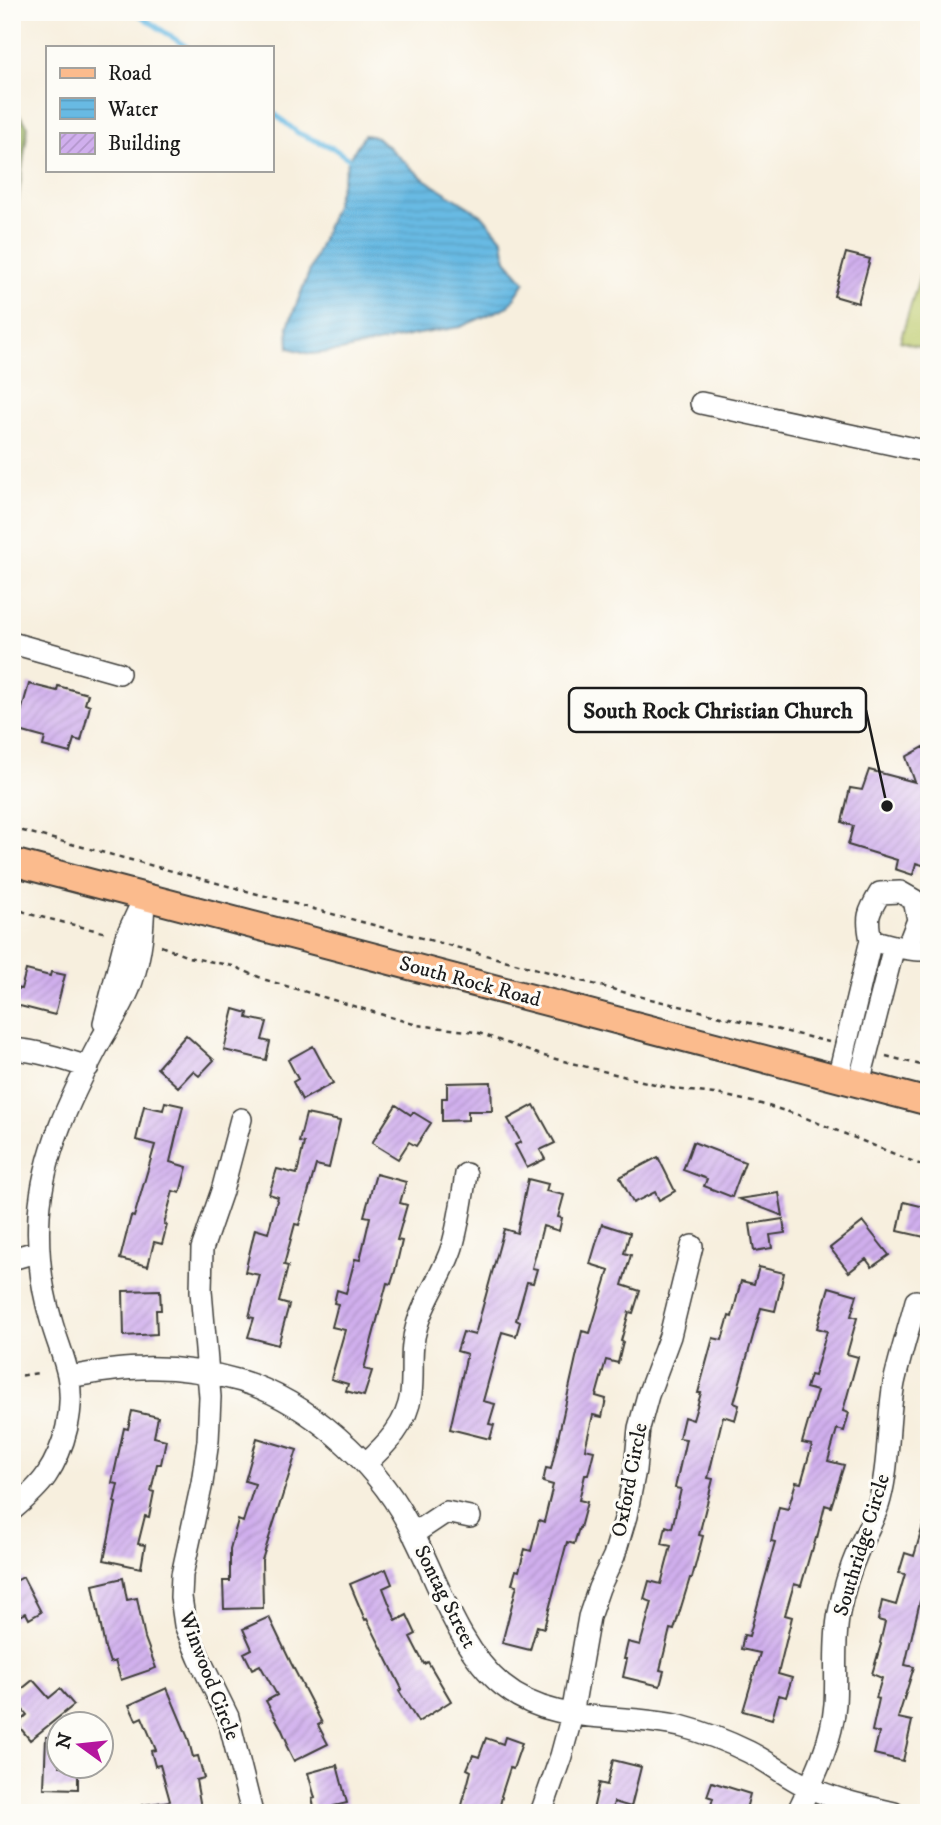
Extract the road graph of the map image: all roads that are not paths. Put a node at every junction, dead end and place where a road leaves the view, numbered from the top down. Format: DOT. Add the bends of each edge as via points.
graph roads {
  1 [pos="701,403"];
  2 [pos="929,452"];
  3 [pos="12,643"];
  4 [pos="119,673"];
  5 [pos="12,863"];
  6 [pos="144,898"];
  7 [pos="870,940"];
  8 [pos="900,947"];
  9 [pos="929,950"];
  10 [pos="12,1049"];
  11 [pos="88,1068"];
  12 [pos="848,1081"];
  13 [pos="929,1102"];
  14 [pos="242,1119"];
  15 [pos="466,1174"];
  16 [pos="692,1246"];
  17 [pos="39,1251"];
  18 [pos="12,1259"];
  19 [pos="916,1301"];
  20 [pos="208,1373"];
  21 [pos="69,1377"];
  22 [pos="365,1464"];
  23 [pos="12,1510"];
  24 [pos="470,1517"];
  25 [pos="413,1535"];
  26 [pos="572,1715"];
  27 [pos="809,1787"];
  28 [pos="253,1813"];
  29 [pos="541,1813"];
  30 [pos="797,1813"];
  31 [pos="894,1813"];
  1 -- 2 [label="street"];
  3 -- 4 [label="street"];
  5 -- 6 [label="main road, South Rock Road"];
  6 -- 11 [label="street" via="126,937 100,1042"];
  6 -- 12 [label="main road, South Rock Road"];
  7 -- 8 [label="street"];
  7 -- 8 [label="street" via="867,922 880,893 900,892 914,900 918,920"];
  7 -- 12 [label="street" via="845,1046"];
  8 -- 9 [label="street"];
  8 -- 12 [label="street" via="866,1052"];
  10 -- 11 [label="street" via="55,1056"];
  11 -- 17 [label="street" via="51,1148 39,1216"];
  12 -- 13 [label="main road, South Rock Road"];
  14 -- 20 [label="street, Winwood Circle" via="202,1249 200,1281"];
  15 -- 22 [label="street" via="451,1248 415,1331 407,1412 387,1444"];
  16 -- 26 [label="street, Oxford Circle" via="670,1336 642,1416 626,1516 589,1617"];
  17 -- 18 [label="street"];
  17 -- 21 [label="street" via="48,1309"];
  19 -- 27 [label="street, Southridge Circle" via="894,1382 879,1503 856,1555 838,1617 831,1731"];
  20 -- 21 [label="street, Sontag Street" via="142,1368"];
  20 -- 22 [label="street, Sontag Street" via="273,1394 337,1436"];
  20 -- 28 [label="street, Winwood Circle" via="208,1441 181,1597 185,1625 228,1717"];
  21 -- 23 [label="street" via="70,1409 57,1457 46,1477"];
  22 -- 25 [label="street, Sontag Street"];
  24 -- 25 [label="street" via="446,1512"];
  25 -- 26 [label="street, Sontag Street" via="468,1647 484,1668 526,1700"];
  26 -- 27 [label="street, Sontag Street" via="680,1726 748,1751"];
  26 -- 29 [label="street, Oxford Circle"];
  27 -- 30 [label="street, Southridge Circle"];
  27 -- 31 [label="street, Sontag Street"];
}
